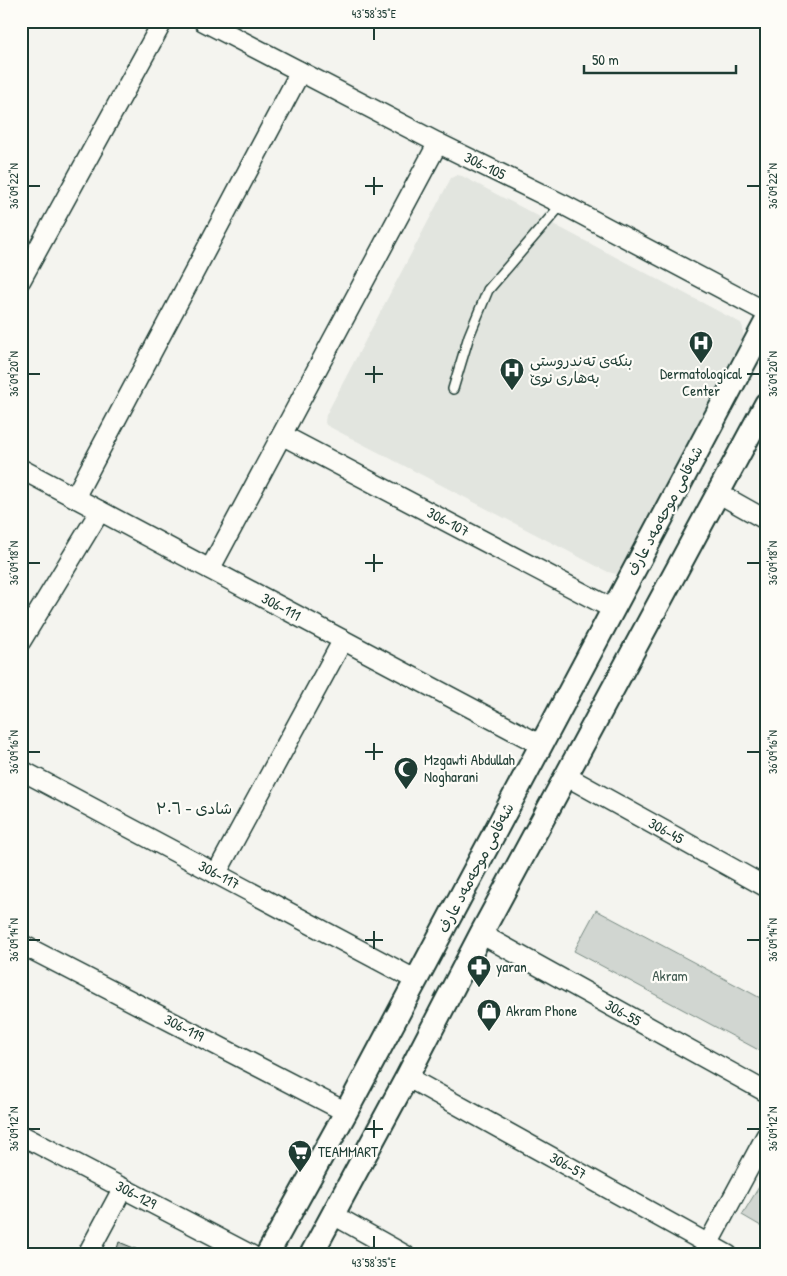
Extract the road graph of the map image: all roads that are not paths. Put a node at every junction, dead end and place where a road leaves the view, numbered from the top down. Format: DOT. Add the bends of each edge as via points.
graph roads {
  1 [pos="163,21"];
  2 [pos="203,21"];
  3 [pos="299,71"];
  4 [pos="438,143"];
  5 [pos="562,204"];
  6 [pos="21,280"];
  7 [pos="766,312"];
  8 [pos="766,322"];
  9 [pos="453,389"];
  10 [pos="766,404"];
  11 [pos="282,435"];
  12 [pos="21,469"];
  13 [pos="718,493"];
  14 [pos="75,498"];
  15 [pos="100,511"];
  16 [pos="766,520"];
  17 [pos="210,569"];
  18 [pos="613,609"];
  19 [pos="343,640"];
  20 [pos="21,641"];
  21 [pos="541,745"];
  22 [pos="21,770"];
  23 [pos="566,776"];
  24 [pos="216,874"];
  25 [pos="766,887"];
  26 [pos="459,899"];
  27 [pos="486,925"];
  28 [pos="21,944"];
  29 [pos="416,980"];
  30 [pos="407,1077"];
  31 [pos="766,1092"];
  32 [pos="346,1112"];
  33 [pos="21,1134"];
  34 [pos="766,1136"];
  35 [pos="123,1188"];
  36 [pos="332,1214"];
  37 [pos="708,1244"];
  38 [pos="87,1255"];
  39 [pos="251,1255"];
  40 [pos="268,1255"];
  41 [pos="311,1255"];
  42 [pos="405,1255"];
  43 [pos="728,1255"];
  1 -- 6 [label="street"];
  2 -- 3 [label="street, 306-105"];
  3 -- 4 [label="street, 306-105"];
  3 -- 14 [label="street"];
  4 -- 5 [label="street, 306-105"];
  4 -- 11 [label="street"];
  5 -- 7 [label="street, 306-105"];
  5 -- 9 [label="lane" via="488,290 469,336"];
  8 -- 18 [label="street, شەقامی موحەمەد عارف"];
  10 -- 13 [label="street"];
  11 -- 17 [label="street"];
  11 -- 18 [label="street, 306-107"];
  12 -- 14 [label="street, 306-111"];
  13 -- 16 [label="street"];
  13 -- 23 [label="street"];
  14 -- 15 [label="street, 306-111"];
  15 -- 17 [label="street, 306-111"];
  15 -- 20 [label="street"];
  17 -- 19 [label="street, 306-111"];
  18 -- 21 [label="street, شەقامی موحەمەد عارف"];
  19 -- 21 [label="street, 306-111"];
  19 -- 24 [label="street"];
  21 -- 26 [label="street, شەقامی موحەمەد عارف"];
  22 -- 24 [label="street, 306-117"];
  23 -- 25 [label="street, 306-45"];
  23 -- 27 [label="street"];
  24 -- 29 [label="street, 306-117"];
  26 -- 27 [label="street"];
  26 -- 29 [label="street, شەقامی موحەمەد عارف"];
  27 -- 30 [label="street"];
  27 -- 31 [label="street, 306-55"];
  28 -- 32 [label="street, 306-119"];
  29 -- 32 [label="street, شەقامی موحەمەد عارف"];
  30 -- 36 [label="street"];
  30 -- 37 [label="street, 306-57"];
  32 -- 40 [label="street, شەقامی موحەمەد عارف"];
  33 -- 35 [label="street, 306-129"];
  34 -- 37 [label="street"];
  35 -- 38 [label="street"];
  35 -- 39 [label="street, 306-129"];
  36 -- 41 [label="street"];
  36 -- 42 [label="street"];
  37 -- 43 [label="street, 306-57"];
}
